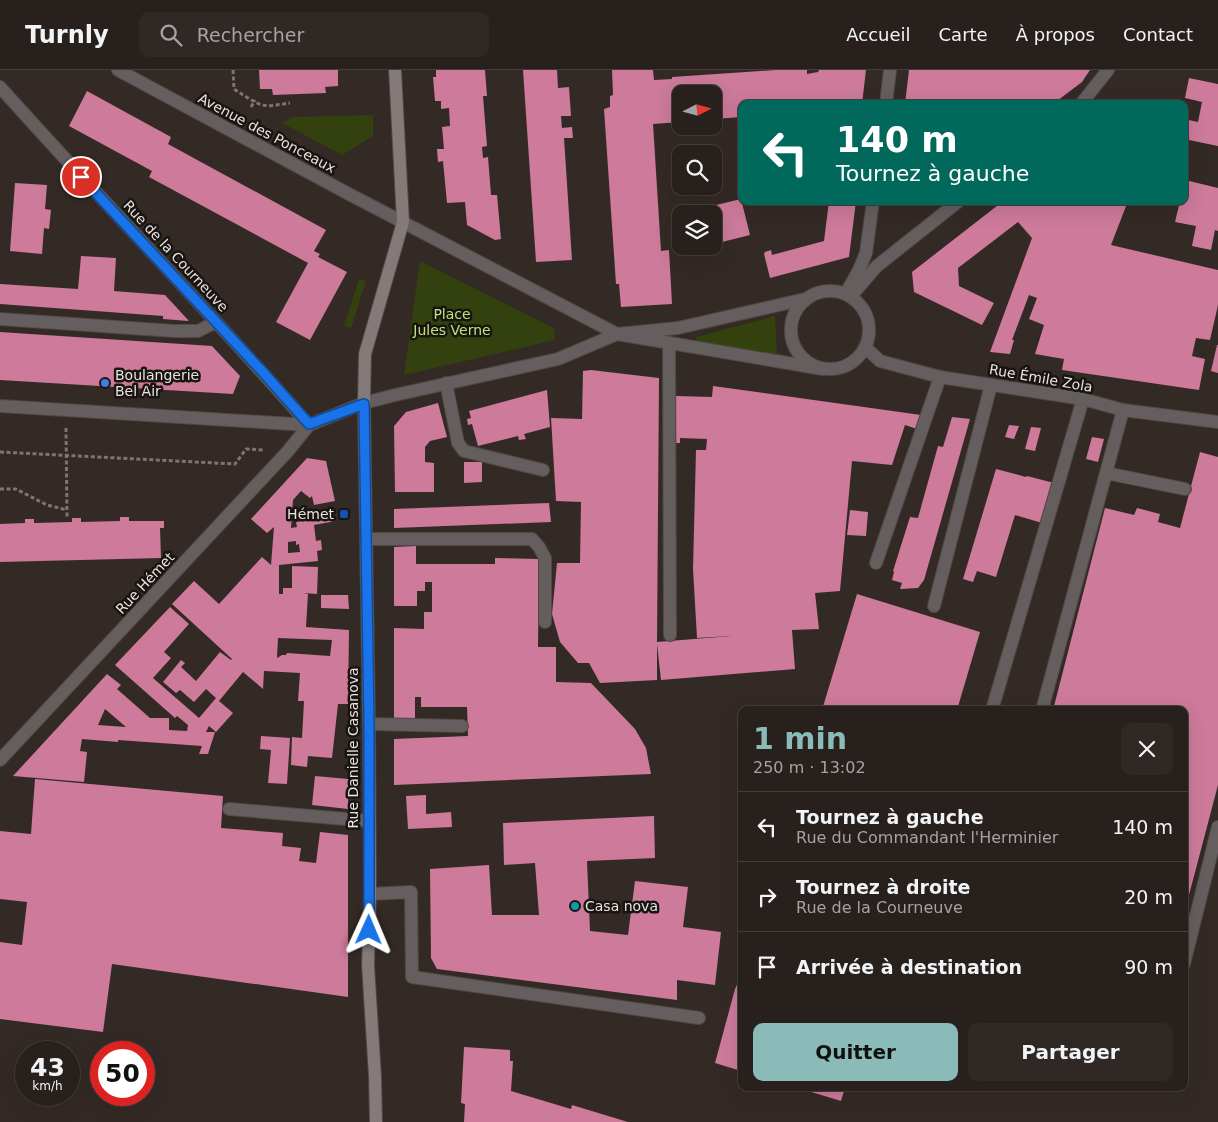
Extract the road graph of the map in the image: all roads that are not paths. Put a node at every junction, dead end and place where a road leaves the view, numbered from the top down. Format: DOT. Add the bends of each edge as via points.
graph roads {
  1 [pos="118,70"];
  2 [pos="395,70"];
  3 [pos="890,70"];
  4 [pos="1108,70"];
  5 [pos="0,86"];
  6 [pos="886,100"];
  7 [pos="1083,100"];
  8 [pos="872,205"];
  9 [pos="955,205"];
  10 [pos="403,222"];
  11 [pos="848,295"];
  12 [pos="805,299"];
  13 [pos="0,318"];
  14 [pos="216,322"];
  15 [pos="617,334"];
  16 [pos="669,343"];
  17 [pos="865,347"];
  18 [pos="823,369"];
  19 [pos="940,377"];
  20 [pos="446,384"];
  21 [pos="991,385"];
  22 [pos="1083,399"];
  23 [pos="364,404"];
  24 [pos="0,406"];
  25 [pos="1123,410"];
  26 [pos="1218,422"];
  27 [pos="309,424"];
  28 [pos="543,470"];
  29 [pos="1106,473"];
  30 [pos="1185,489"];
  31 [pos="366,539"];
  32 [pos="876,564"];
  33 [pos="934,606"];
  34 [pos="545,622"];
  35 [pos="670,635"];
  36 [pos="993,706"];
  37 [pos="1043,706"];
  38 [pos="369,724"];
  39 [pos="462,726"];
  40 [pos="0,760"];
  41 [pos="229,809"];
  42 [pos="369,822"];
  43 [pos="1218,826"];
  44 [pos="370,894"];
  45 [pos="1188,948"];
  46 [pos="699,1018"];
  47 [pos="376,1122"];
  1 -- 10 [label="street, Avenue des Ponceaux"];
  2 -- 10 [label="main road, Rue Danielle Casanova"];
  3 -- 6 [label="street"];
  4 -- 7 [label="street"];
  5 -- 14 [label="street, Rue de la Courneuve"];
  8 -- 11 [label="street" via="866,253"];
  9 -- 11 [label="street" via="877,266"];
  10 -- 15 [label="street, Avenue des Ponceaux"];
  10 -- 23 [label="main road, Rue Danielle Casanova" via="365,354"];
  11 -- 12 [label="street" via="828,290"];
  11 -- 17 [label="street" via="866,314 869,325"];
  12 -- 15 [label="street" via="678,328"];
  12 -- 18 [label="street" via="796,308 790,334 802,357"];
  13 -- 14 [label="street" via="174,331 198,331"];
  14 -- 27 [label="street, Rue de la Courneuve"];
  15 -- 16 [label="street"];
  15 -- 20 [label="street" via="558,359"];
  16 -- 18 [label="street"];
  16 -- 35 [label="street"];
  17 -- 18 [label="street" via="848,365"];
  17 -- 19 [label="street, Rue Émile Zola" via="880,361"];
  19 -- 21 [label="street, Rue Émile Zola"];
  19 -- 32 [label="street"];
  20 -- 23 [label="street"];
  20 -- 28 [label="street" via="458,443 464,451"];
  21 -- 22 [label="street, Rue Émile Zola"];
  21 -- 33 [label="street"];
  22 -- 25 [label="street, Rue Émile Zola"];
  22 -- 36 [label="street"];
  23 -- 27 [label="street"];
  23 -- 31 [label="main road, Rue Danielle Casanova"];
  24 -- 27 [label="street"];
  25 -- 26 [label="street, Rue Émile Zola"];
  25 -- 29 [label="street"];
  27 -- 40 [label="street, Rue Hémet" via="288,452"];
  29 -- 30 [label="street"];
  29 -- 37 [label="street"];
  31 -- 34 [label="street" via="532,539 544,558"];
  31 -- 38 [label="main road, Rue Danielle Casanova"];
  38 -- 39 [label="street"];
  38 -- 42 [label="main road, Rue Danielle Casanova"];
  41 -- 42 [label="street"];
  42 -- 44 [label="main road, Rue Danielle Casanova"];
  43 -- 45 [label="street"];
  44 -- 46 [label="street" via="411,892 412,977"];
  44 -- 47 [label="main road, Rue Danielle Casanova" via="368,965"];
}
